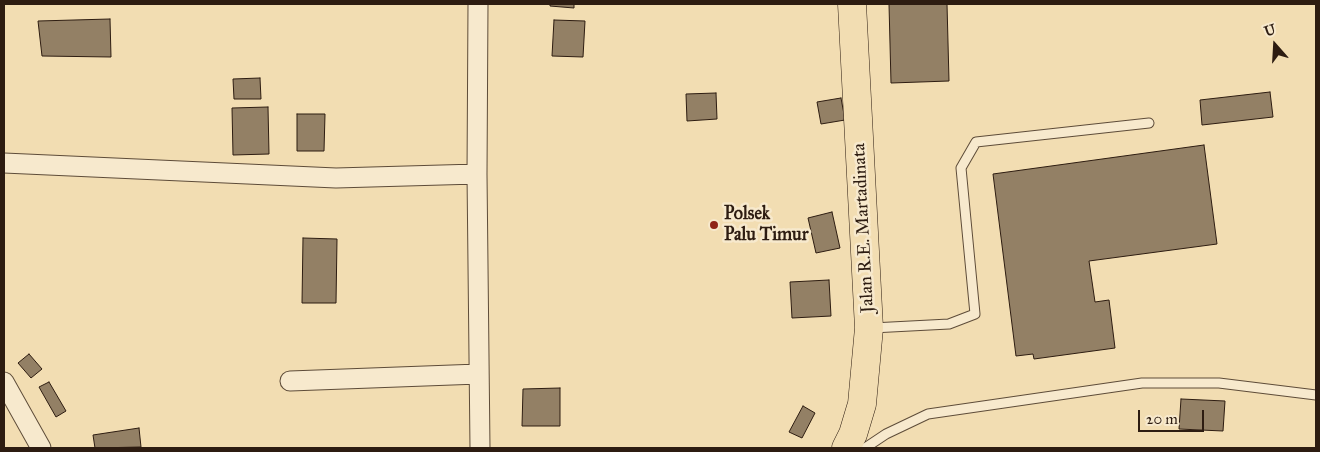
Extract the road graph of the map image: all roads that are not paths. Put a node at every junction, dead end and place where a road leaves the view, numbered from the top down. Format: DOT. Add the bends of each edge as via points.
graph roads {
  1 [pos="478,4"];
  2 [pos="852,4"];
  3 [pos="1149,123"];
  4 [pos="4,163"];
  5 [pos="477,174"];
  6 [pos="869,328"];
  7 [pos="479,374"];
  8 [pos="290,381"];
  9 [pos="4,382"];
  10 [pos="1316,395"];
  11 [pos="41,448"];
  12 [pos="480,448"];
  13 [pos="846,448"];
  14 [pos="865,448"];
  1 -- 5 [label="street"];
  2 -- 6 [label="highway, Jalan R.E. Martadinata"];
  3 -- 6 [label="lane" via="976,142 961,168 975,314 949,324"];
  4 -- 5 [label="street" via="336,178"];
  5 -- 7 [label="street"];
  6 -- 13 [label="highway, Jalan R.E. Martadinata" via="862,404"];
  7 -- 8 [label="street"];
  7 -- 12 [label="street"];
  9 -- 11 [label="street"];
  10 -- 14 [label="lane" via="1219,383 1142,383 928,414"];
}
